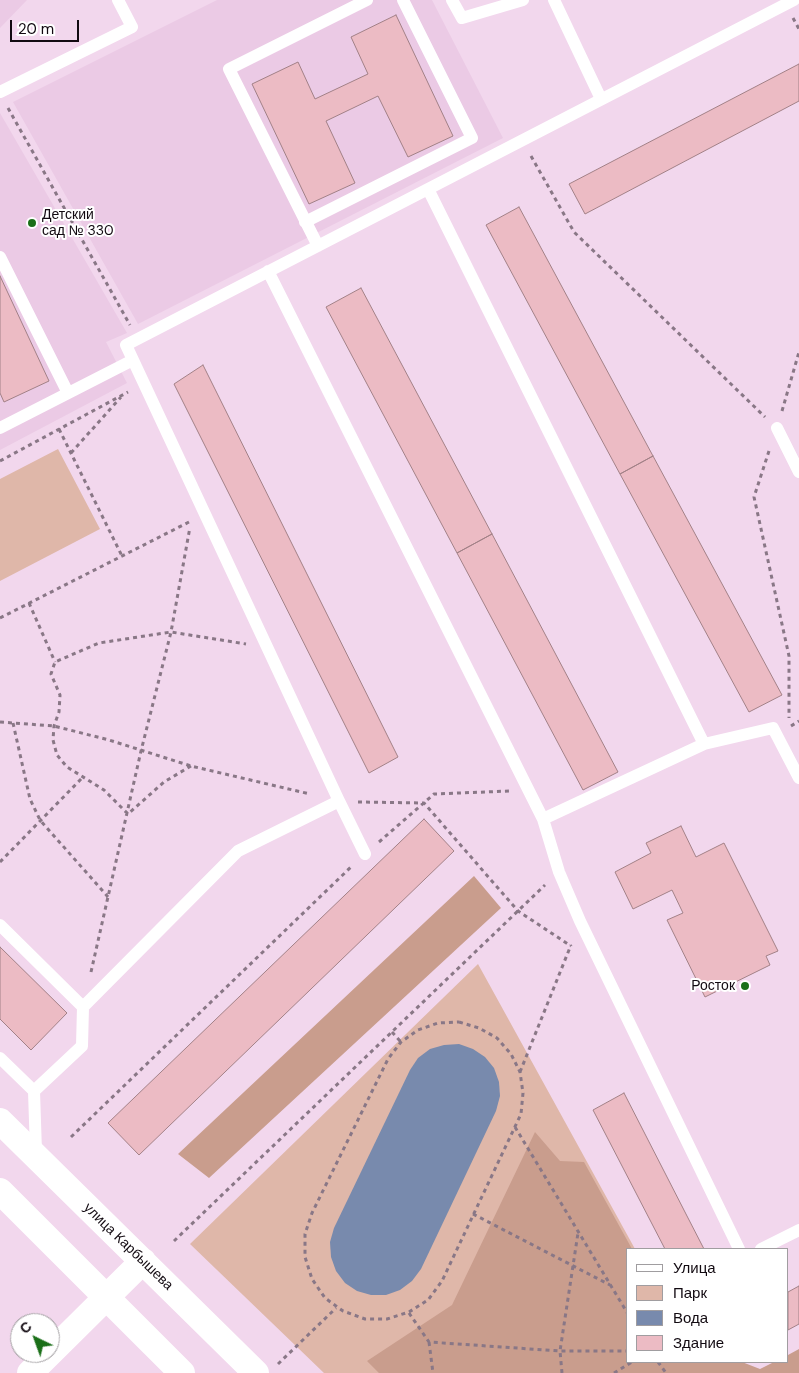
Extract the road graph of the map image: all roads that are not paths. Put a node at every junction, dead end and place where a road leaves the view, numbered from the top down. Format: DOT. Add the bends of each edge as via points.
graph roads {
  1 [pos="118,0"];
  2 [pos="367,0"];
  3 [pos="402,0"];
  4 [pos="452,0"];
  5 [pos="524,0"];
  6 [pos="554,0"];
  7 [pos="788,2"];
  8 [pos="2,98"];
  9 [pos="601,99"];
  10 [pos="428,189"];
  11 [pos="305,222"];
  12 [pos="318,246"];
  13 [pos="0,257"];
  14 [pos="268,271"];
  15 [pos="133,360"];
  16 [pos="68,393"];
  17 [pos="0,428"];
  18 [pos="777,428"];
  19 [pos="799,472"];
  20 [pos="704,744"];
  21 [pos="799,778"];
  22 [pos="339,802"];
  23 [pos="543,819"];
  24 [pos="365,854"];
  25 [pos="0,925"];
  26 [pos="83,1007"];
  27 [pos="0,1058"];
  28 [pos="34,1091"];
  29 [pos="0,1122"];
  30 [pos="36,1157"];
  31 [pos="1,1194"];
  32 [pos="799,1230"];
  33 [pos="738,1248"];
  34 [pos="763,1248"];
  35 [pos="143,1261"];
  36 [pos="108,1298"];
  37 [pos="266,1370"];
  38 [pos="30,1373"];
  39 [pos="182,1373"];
  1 -- 8 [label="lane" via="132,27"];
  2 -- 11 [label="lane" via="229,69"];
  3 -- 11 [label="lane" via="472,138"];
  4 -- 5 [label="lane" via="462,18"];
  6 -- 9 [label="lane"];
  7 -- 9 [label="lane"];
  9 -- 10 [label="lane"];
  10 -- 12 [label="lane"];
  10 -- 20 [label="lane"];
  11 -- 12 [label="lane"];
  12 -- 14 [label="lane"];
  13 -- 16 [label="lane"];
  14 -- 15 [label="lane" via="126,345"];
  14 -- 23 [label="lane"];
  15 -- 16 [label="lane"];
  15 -- 22 [label="lane"];
  16 -- 17 [label="lane"];
  18 -- 19 [label="lane"];
  20 -- 21 [label="lane" via="773,728"];
  20 -- 23 [label="lane"];
  22 -- 24 [label="lane"];
  22 -- 26 [label="lane" via="238,851"];
  23 -- 33 [label="lane" via="559,872 580,921"];
  25 -- 26 [label="lane"];
  26 -- 28 [label="lane" via="82,1046"];
  27 -- 28 [label="lane"];
  28 -- 30 [label="lane"];
  29 -- 30 [label="street, улица Карбышева"];
  30 -- 35 [label="street, улица Карбышева"];
  31 -- 36 [label="street"];
  32 -- 34 [label="lane"];
  35 -- 36 [label="street"];
  35 -- 37 [label="street, улица Карбышева"];
  36 -- 38 [label="street"];
  36 -- 39 [label="street"];
}
